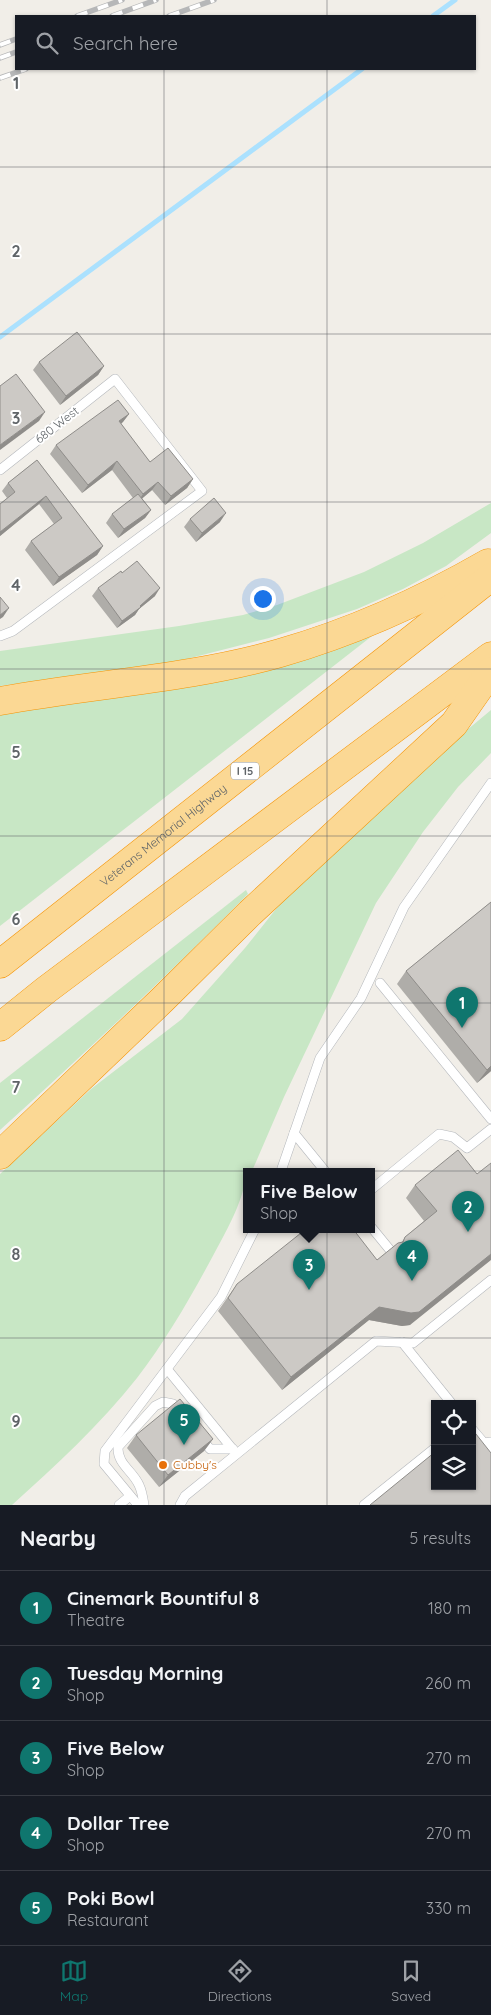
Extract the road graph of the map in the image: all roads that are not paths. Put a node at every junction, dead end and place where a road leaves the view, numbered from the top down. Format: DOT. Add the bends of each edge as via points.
graph roads {
  1 [pos="0,470"];
  2 [pos="491,560"];
  3 [pos="491,577"];
  4 [pos="0,636"];
  5 [pos="491,656"];
  6 [pos="491,671"];
  7 [pos="0,701"];
  8 [pos="491,783"];
  9 [pos="0,964"];
  10 [pos="380,983"];
  11 [pos="0,1027"];
  12 [pos="491,1119"];
  13 [pos="491,1129"];
  14 [pos="294,1133"];
  15 [pos="0,1155"];
  16 [pos="282,1168"];
  17 [pos="323,1168"];
  18 [pos="375,1187"];
  19 [pos="375,1232"];
  20 [pos="253,1233"];
  21 [pos="390,1250"];
  22 [pos="491,1280"];
  23 [pos="402,1342"];
  24 [pos="167,1369"];
  25 [pos="449,1400"];
  26 [pos="186,1419"];
  27 [pos="476,1432"];
  28 [pos="198,1434"];
  29 [pos="488,1443"];
  30 [pos="431,1451"];
  31 [pos="491,1451"];
  32 [pos="235,1452"];
  33 [pos="130,1496"];
  34 [pos="119,1505"];
  35 [pos="138,1505"];
  36 [pos="144,1505"];
  37 [pos="180,1505"];
  38 [pos="364,1505"];
  1 -- 4 [label="lane, 680 West" via="115,380 202,491 13,631"];
  2 -- 7 [label="highway" via="390,614 279,654 208,670"];
  3 -- 9 [label="highway, Veterans Memorial Highway / I 15"];
  5 -- 11 [label="highway"];
  6 -- 15 [label="highway" via="454,724 250,913"];
  8 -- 14 [label="lane" via="404,907 361,998 320,1058"];
  10 -- 12 [label="lane"];
  13 -- 18 [label="lane" via="467,1148 453,1137 439,1134"];
  14 -- 16 [label="lane"];
  14 -- 17 [label="lane"];
  19 -- 21 [label="lane"];
  20 -- 24 [label="lane" via="221,1297"];
  22 -- 23 [label="lane" via="413,1343"];
  23 -- 25 [label="lane"];
  23 -- 32 [label="lane" via="376,1341"];
  24 -- 32 [label="lane"];
  24 -- 33 [label="lane" via="105,1451 104,1464"];
  26 -- 36 [label="lane" via="173,1404 163,1402 155,1406 118,1447 121,1460 139,1485"];
  27 -- 29 [label="lane"];
  28 -- 32 [label="lane" via="210,1449"];
  29 -- 31 [label="lane"];
  30 -- 38 [label="lane"];
  32 -- 37 [label="lane" via="185,1496"];
  33 -- 34 [label="lane"];
  33 -- 35 [label="lane"];
}
